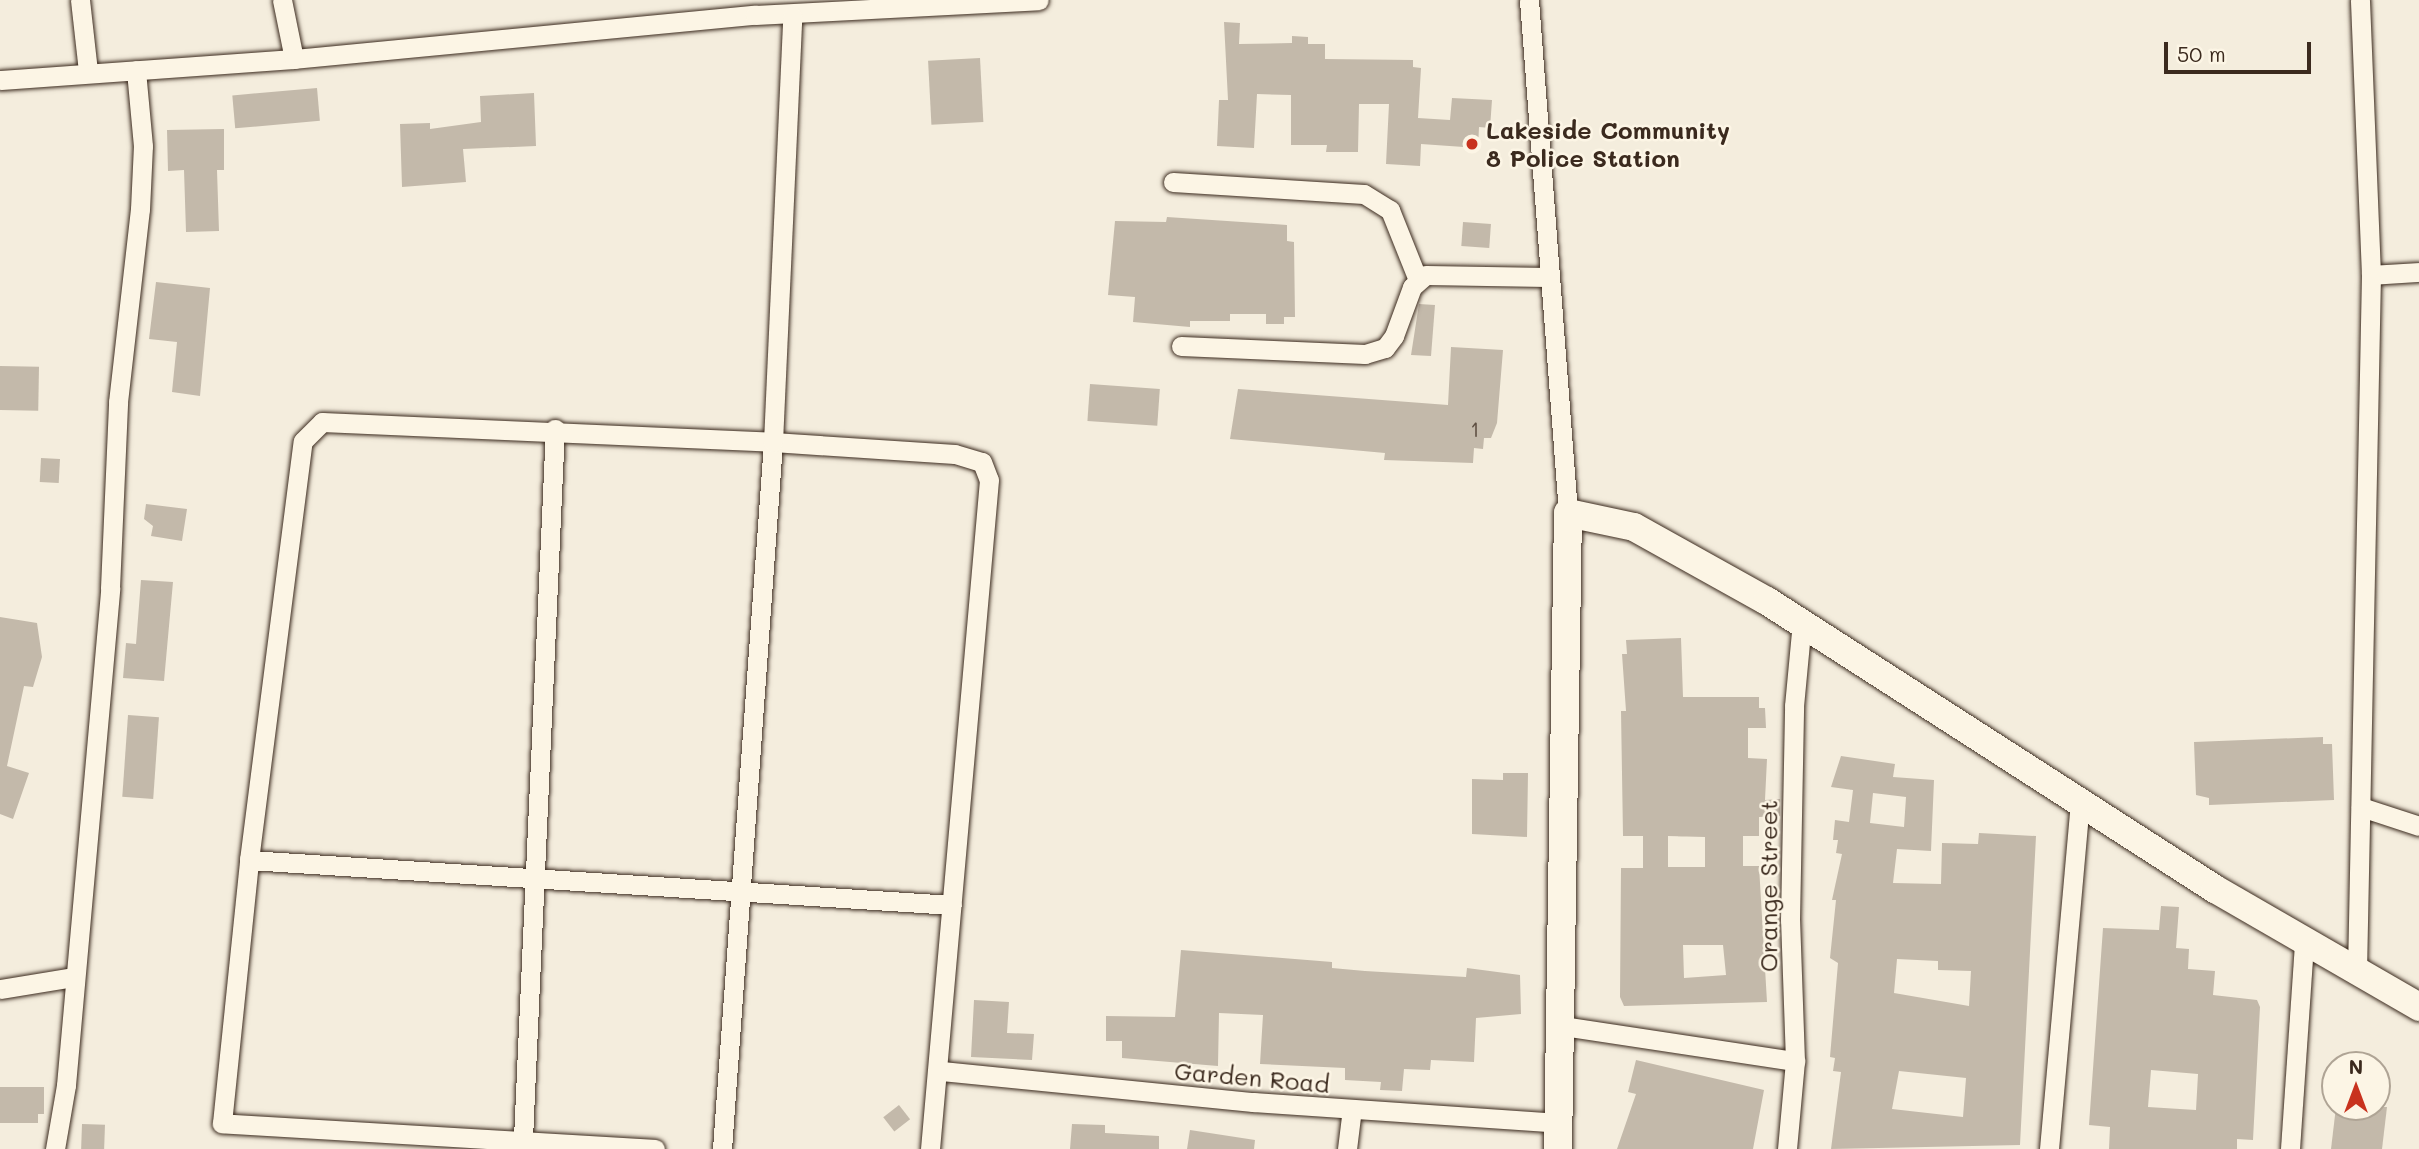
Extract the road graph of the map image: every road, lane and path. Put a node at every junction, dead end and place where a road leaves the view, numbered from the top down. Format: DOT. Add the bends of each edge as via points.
graph roads {
  1 [pos="80,0"];
  2 [pos="282,0"];
  3 [pos="1040,0"];
  4 [pos="1529,0"];
  5 [pos="2360,0"];
  6 [pos="755,7"];
  7 [pos="792,16"];
  8 [pos="294,59"];
  9 [pos="136,70"];
  10 [pos="88,71"];
  11 [pos="0,80"];
  12 [pos="1172,182"];
  13 [pos="2419,272"];
  14 [pos="2371,275"];
  15 [pos="1547,277"];
  16 [pos="1418,280"];
  17 [pos="1181,346"];
  18 [pos="555,429"];
  19 [pos="773,442"];
  20 [pos="1568,513"];
  21 [pos="1802,622"];
  22 [pos="2080,803"];
  23 [pos="2361,807"];
  24 [pos="2419,826"];
  25 [pos="249,860"];
  26 [pos="531,880"];
  27 [pos="738,892"];
  28 [pos="952,905"];
  29 [pos="2304,943"];
  30 [pos="2357,972"];
  31 [pos="74,977"];
  32 [pos="0,989"];
  33 [pos="2419,1007"];
  34 [pos="1563,1026"];
  35 [pos="1795,1061"];
  36 [pos="941,1072"];
  37 [pos="1352,1110"];
  38 [pos="1558,1136"];
  39 [pos="523,1138"];
  40 [pos="55,1149"];
  41 [pos="655,1149"];
  42 [pos="722,1149"];
  43 [pos="930,1149"];
  44 [pos="1347,1149"];
  45 [pos="1787,1149"];
  46 [pos="2049,1149"];
  47 [pos="2290,1149"];
  1 -- 10 [label="street"];
  2 -- 8 [label="street"];
  3 -- 7 [label="street"];
  4 -- 15 [label="street"];
  5 -- 14 [label="street"];
  6 -- 7 [label="street"];
  6 -- 8 [label="street"];
  7 -- 19 [label="street"];
  8 -- 9 [label="street"];
  9 -- 10 [label="street"];
  9 -- 31 [label="street" via="140,209 118,402 110,588"];
  10 -- 11 [label="street"];
  12 -- 16 [label="street" via="1364,194 1390,210"];
  13 -- 14 [label="street"];
  14 -- 23 [label="street"];
  15 -- 16 [label="street" via="1438,275"];
  15 -- 20 [label="street"];
  16 -- 17 [label="street" via="1394,337 1377,352"];
  18 -- 19 [label="street"];
  18 -- 25 [label="street" via="337,419 311,430 303,441"];
  18 -- 26 [label="street"];
  19 -- 27 [label="street"];
  19 -- 28 [label="street" via="955,454 982,462 989,480"];
  20 -- 21 [label="street" via="1634,527"];
  20 -- 34 [label="street"];
  21 -- 22 [label="street"];
  21 -- 35 [label="street, Orange Street" via="1794,706 1790,920"];
  22 -- 29 [label="street"];
  22 -- 46 [label="street"];
  23 -- 24 [label="street"];
  23 -- 30 [label="street"];
  25 -- 26 [label="street"];
  25 -- 39 [label="street" via="222,1123"];
  26 -- 27 [label="street"];
  26 -- 39 [label="street"];
  27 -- 28 [label="street"];
  27 -- 42 [label="street"];
  28 -- 36 [label="street"];
  29 -- 30 [label="street"];
  29 -- 47 [label="street"];
  30 -- 33 [label="street"];
  31 -- 32 [label="street"];
  31 -- 40 [label="street"];
  34 -- 35 [label="street"];
  34 -- 38 [label="street"];
  35 -- 45 [label="street, Orange Street"];
  36 -- 37 [label="street, Garden Road"];
  36 -- 43 [label="street"];
  37 -- 38 [label="street, Garden Road"];
  37 -- 44 [label="street"];
  39 -- 41 [label="street"];
}
